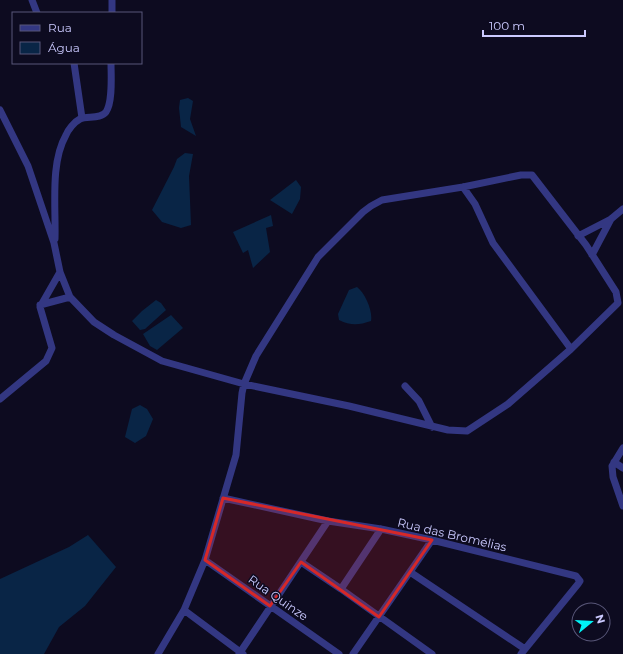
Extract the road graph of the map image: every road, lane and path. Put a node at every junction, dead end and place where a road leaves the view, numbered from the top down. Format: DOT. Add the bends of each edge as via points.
graph roads {
  1 [pos="32,0"];
  2 [pos="112,0"];
  3 [pos="37,12"];
  4 [pos="112,12"];
  5 [pos="74,64"];
  6 [pos="111,64"];
  7 [pos="0,110"];
  8 [pos="82,118"];
  9 [pos="463,187"];
  10 [pos="623,209"];
  11 [pos="611,219"];
  12 [pos="578,236"];
  13 [pos="54,243"];
  14 [pos="592,255"];
  15 [pos="60,272"];
  16 [pos="70,297"];
  17 [pos="40,305"];
  18 [pos="571,349"];
  19 [pos="244,384"];
  20 [pos="405,386"];
  21 [pos="0,399"];
  22 [pos="432,427"];
  23 [pos="623,448"];
  24 [pos="614,462"];
  25 [pos="623,468"];
  26 [pos="224,498"];
  27 [pos="623,506"];
  28 [pos="328,521"];
  29 [pos="381,529"];
  30 [pos="432,540"];
  31 [pos="205,560"];
  32 [pos="301,562"];
  33 [pos="410,572"];
  34 [pos="341,589"];
  35 [pos="270,606"];
  36 [pos="184,610"];
  37 [pos="379,617"];
  38 [pos="523,651"];
  39 [pos="241,653"];
  40 [pos="158,654"];
  41 [pos="339,654"];
  42 [pos="353,654"];
  43 [pos="432,654"];
  1 -- 3 [label="street"];
  2 -- 4 [label="street"];
  5 -- 8 [label="street"];
  6 -- 8 [label="street" via="107,110 103,114"];
  7 -- 13 [label="street" via="28,166"];
  8 -- 13 [label="street" via="66,134 56,167"];
  9 -- 12 [label="street" via="532,175"];
  9 -- 18 [label="street" via="475,204 493,243"];
  9 -- 19 [label="street" via="382,200 363,212 318,257 256,356"];
  10 -- 11 [label="street"];
  11 -- 12 [label="street"];
  11 -- 14 [label="street"];
  12 -- 14 [label="street"];
  13 -- 15 [label="street"];
  14 -- 18 [label="street" via="616,292 618,303"];
  15 -- 16 [label="street"];
  15 -- 17 [label="street"];
  16 -- 17 [label="street"];
  16 -- 19 [label="street" via="94,322 152,356"];
  17 -- 21 [label="street" via="52,348 49,356"];
  18 -- 22 [label="street" via="508,404 473,428 467,431"];
  19 -- 22 [label="street"];
  19 -- 26 [label="street" via="236,455"];
  20 -- 22 [label="street" via="420,401"];
  23 -- 24 [label="street"];
  24 -- 25 [label="street"];
  24 -- 27 [label="street" via="613,477"];
  26 -- 28 [label="street, Rua das Bromélias"];
  26 -- 31 [label="street"];
  28 -- 29 [label="street, Rua das Bromélias"];
  28 -- 32 [label="street"];
  29 -- 30 [label="street, Rua das Bromélias"];
  29 -- 34 [label="street"];
  30 -- 33 [label="street"];
  30 -- 38 [label="street, Rua das Bromélias" via="576,576 579,579 578,584"];
  31 -- 35 [label="street, Rua Quinze"];
  31 -- 36 [label="street"];
  32 -- 34 [label="street"];
  32 -- 35 [label="street"];
  33 -- 37 [label="street"];
  33 -- 38 [label="street"];
  34 -- 37 [label="street"];
  35 -- 39 [label="street"];
  35 -- 41 [label="street, Rua Quinze"];
  36 -- 39 [label="street"];
  36 -- 40 [label="street"];
  37 -- 42 [label="street"];
  37 -- 43 [label="street"];
}
